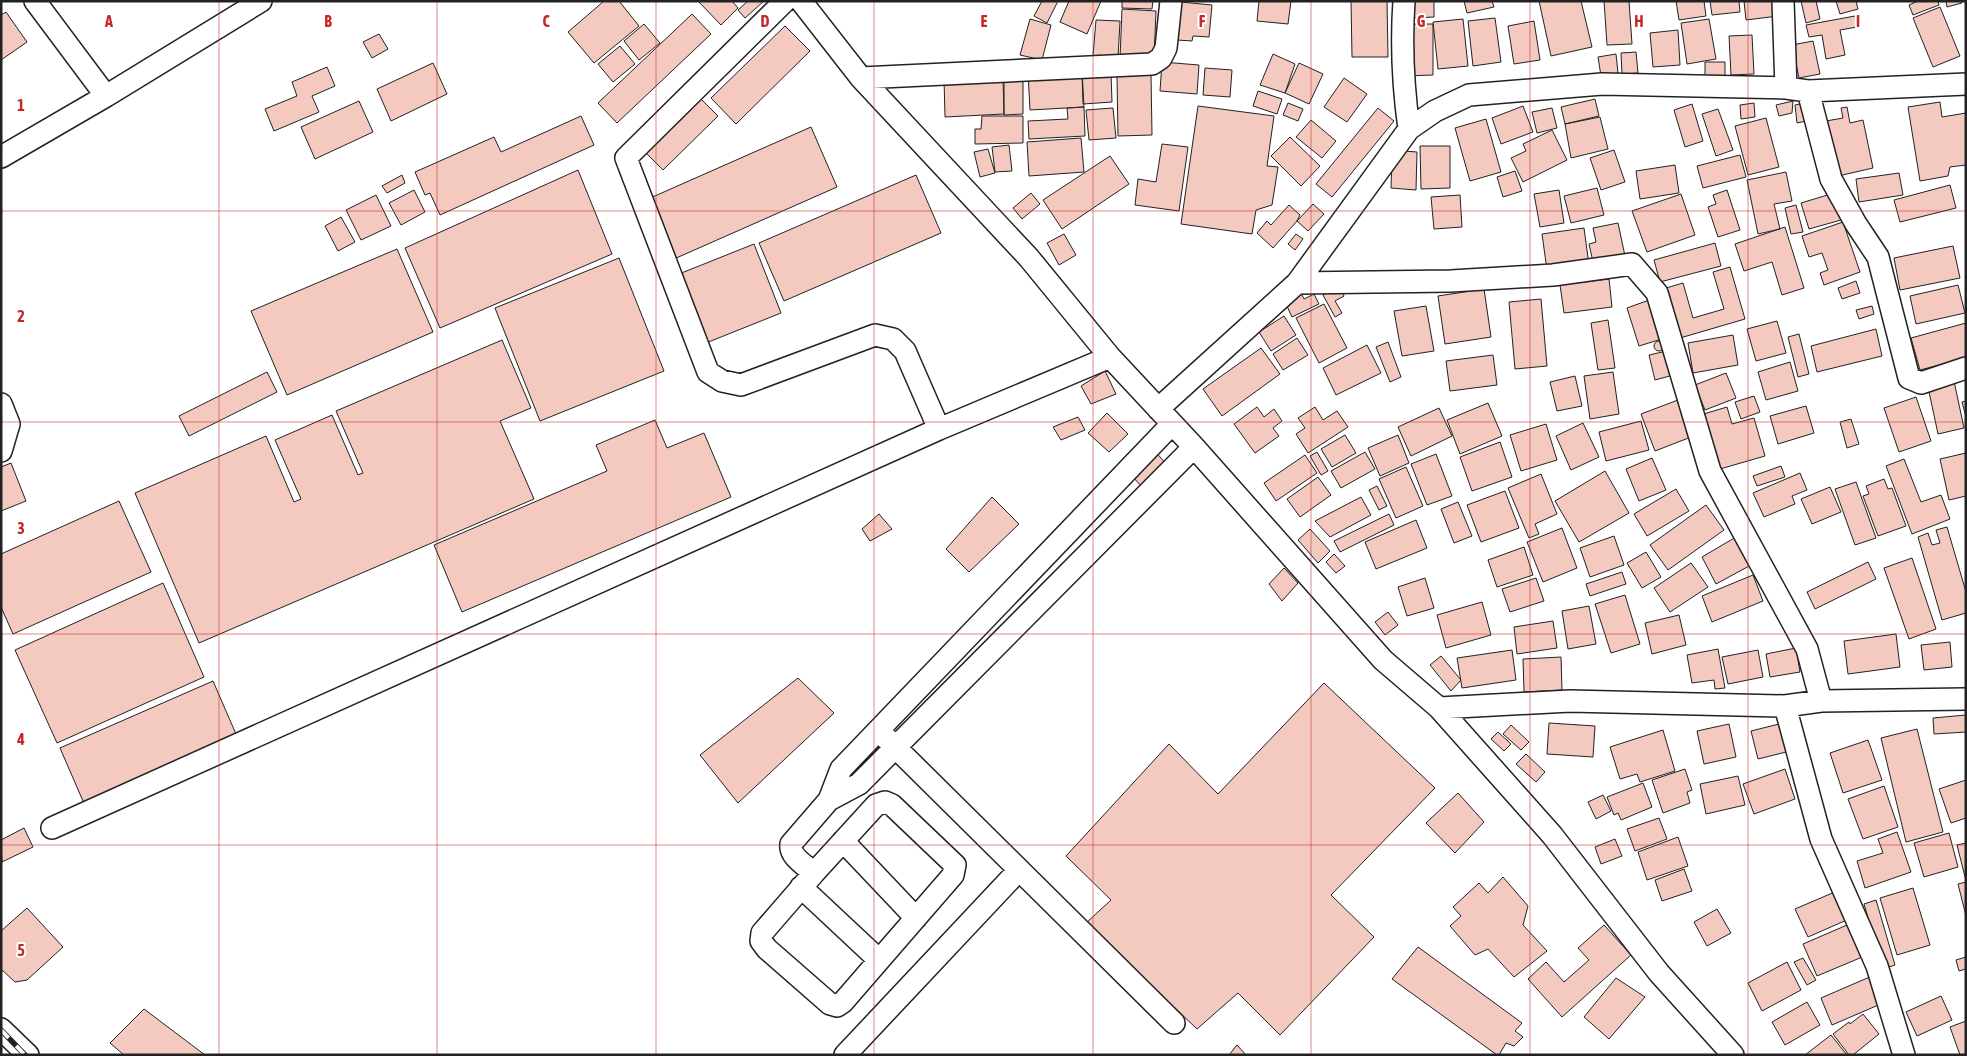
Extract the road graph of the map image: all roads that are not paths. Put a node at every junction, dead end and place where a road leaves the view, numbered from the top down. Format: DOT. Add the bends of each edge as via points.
graph roads {
  1 [pos="35,1"];
  2 [pos="261,1"];
  3 [pos="1171,1"];
  4 [pos="1404,1"];
  5 [pos="1783,1"];
  6 [pos="798,2"];
  7 [pos="861,78"];
  8 [pos="1966,84"];
  9 [pos="1786,88"];
  10 [pos="1808,91"];
  11 [pos="106,96"];
  12 [pos="1409,129"];
  13 [pos="1,157"];
  14 [pos="1297,283"];
  15 [pos="1110,357"];
  16 [pos="1966,368"];
  17 [pos="1,404"];
  18 [pos="1165,416"];
  19 [pos="939,429"];
  20 [pos="1194,447"];
  21 [pos="1,450"];
  22 [pos="1113,486"];
  23 [pos="1135,506"];
  24 [pos="1020,582"];
  25 [pos="1041,601"];
  26 [pos="1966,699"];
  27 [pos="1821,701"];
  28 [pos="1784,706"];
  29 [pos="1439,708"];
  30 [pos="878,731"];
  31 [pos="895,748"];
  32 [pos="828,800"];
  33 [pos="52,828"];
  34 [pos="844,841"];
  35 [pos="1019,870"];
  36 [pos="808,880"];
  37 [pos="916,918"];
  38 [pos="880,960"];
  39 [pos="1174,1023"];
  40 [pos="1,1029"];
  41 [pos="854,1052"];
  42 [pos="28,1055"];
  43 [pos="1733,1055"];
  44 [pos="1904,1055"];
  1 -- 11 [label="street"];
  2 -- 11 [label="street"];
  3 -- 7 [label="street" via="1166,48 1161,58 1152,64"];
  4 -- 12 [label="street" via="1404,87"];
  5 -- 9 [label="street"];
  6 -- 7 [label="street"];
  6 -- 19 [label="street" via="626,158 708,372 722,381 741,385 875,335 894,339 905,351"];
  7 -- 15 [label="street" via="1029,258"];
  8 -- 10 [label="street"];
  9 -- 10 [label="street"];
  9 -- 12 [label="street" via="1602,84 1469,95 1435,110"];
  10 -- 16 [label="street" via="1831,179 1878,257 1909,378 1921,383"];
  11 -- 13 [label="street"];
  12 -- 14 [label="street"];
  14 -- 18 [label="street"];
  14 -- 27 [label="street" via="1488,279 1553,275 1632,264 1657,293 1710,471 1807,649"];
  15 -- 18 [label="street"];
  15 -- 19 [label="street"];
  17 -- 21 [label="street" via="9,424"];
  18 -- 20 [label="street"];
  18 -- 22 [label="street"];
  19 -- 33 [label="street"];
  20 -- 23 [label="street"];
  20 -- 29 [label="street" via="1383,660"];
  22 -- 23 [label="street"];
  22 -- 24 [label="street"];
  23 -- 25 [label="street"];
  24 -- 25 [label="street"];
  24 -- 30 [label="street"];
  25 -- 31 [label="street"];
  26 -- 27 [label="street"];
  27 -- 28 [label="street"];
  28 -- 29 [label="street" via="1570,701"];
  28 -- 44 [label="street" via="1821,839 1877,966"];
  29 -- 43 [label="street" via="1552,835 1659,973"];
  30 -- 31 [label="street"];
  30 -- 32 [label="street" via="841,770"];
  31 -- 32 [label="street" via="859,784"];
  31 -- 35 [label="street"];
  32 -- 36 [label="street" via="791,844 790,849"];
  34 -- 36 [label="street"];
  34 -- 37 [label="street"];
  34 -- 37 [label="street" via="876,805 885,802 955,865 953,875"];
  35 -- 39 [label="street"];
  35 -- 41 [label="street"];
  36 -- 38 [label="street"];
  36 -- 38 [label="street" via="762,933 767,949 830,1004 837,1006"];
  37 -- 38 [label="street"];
  40 -- 42 [label="street"];
}
